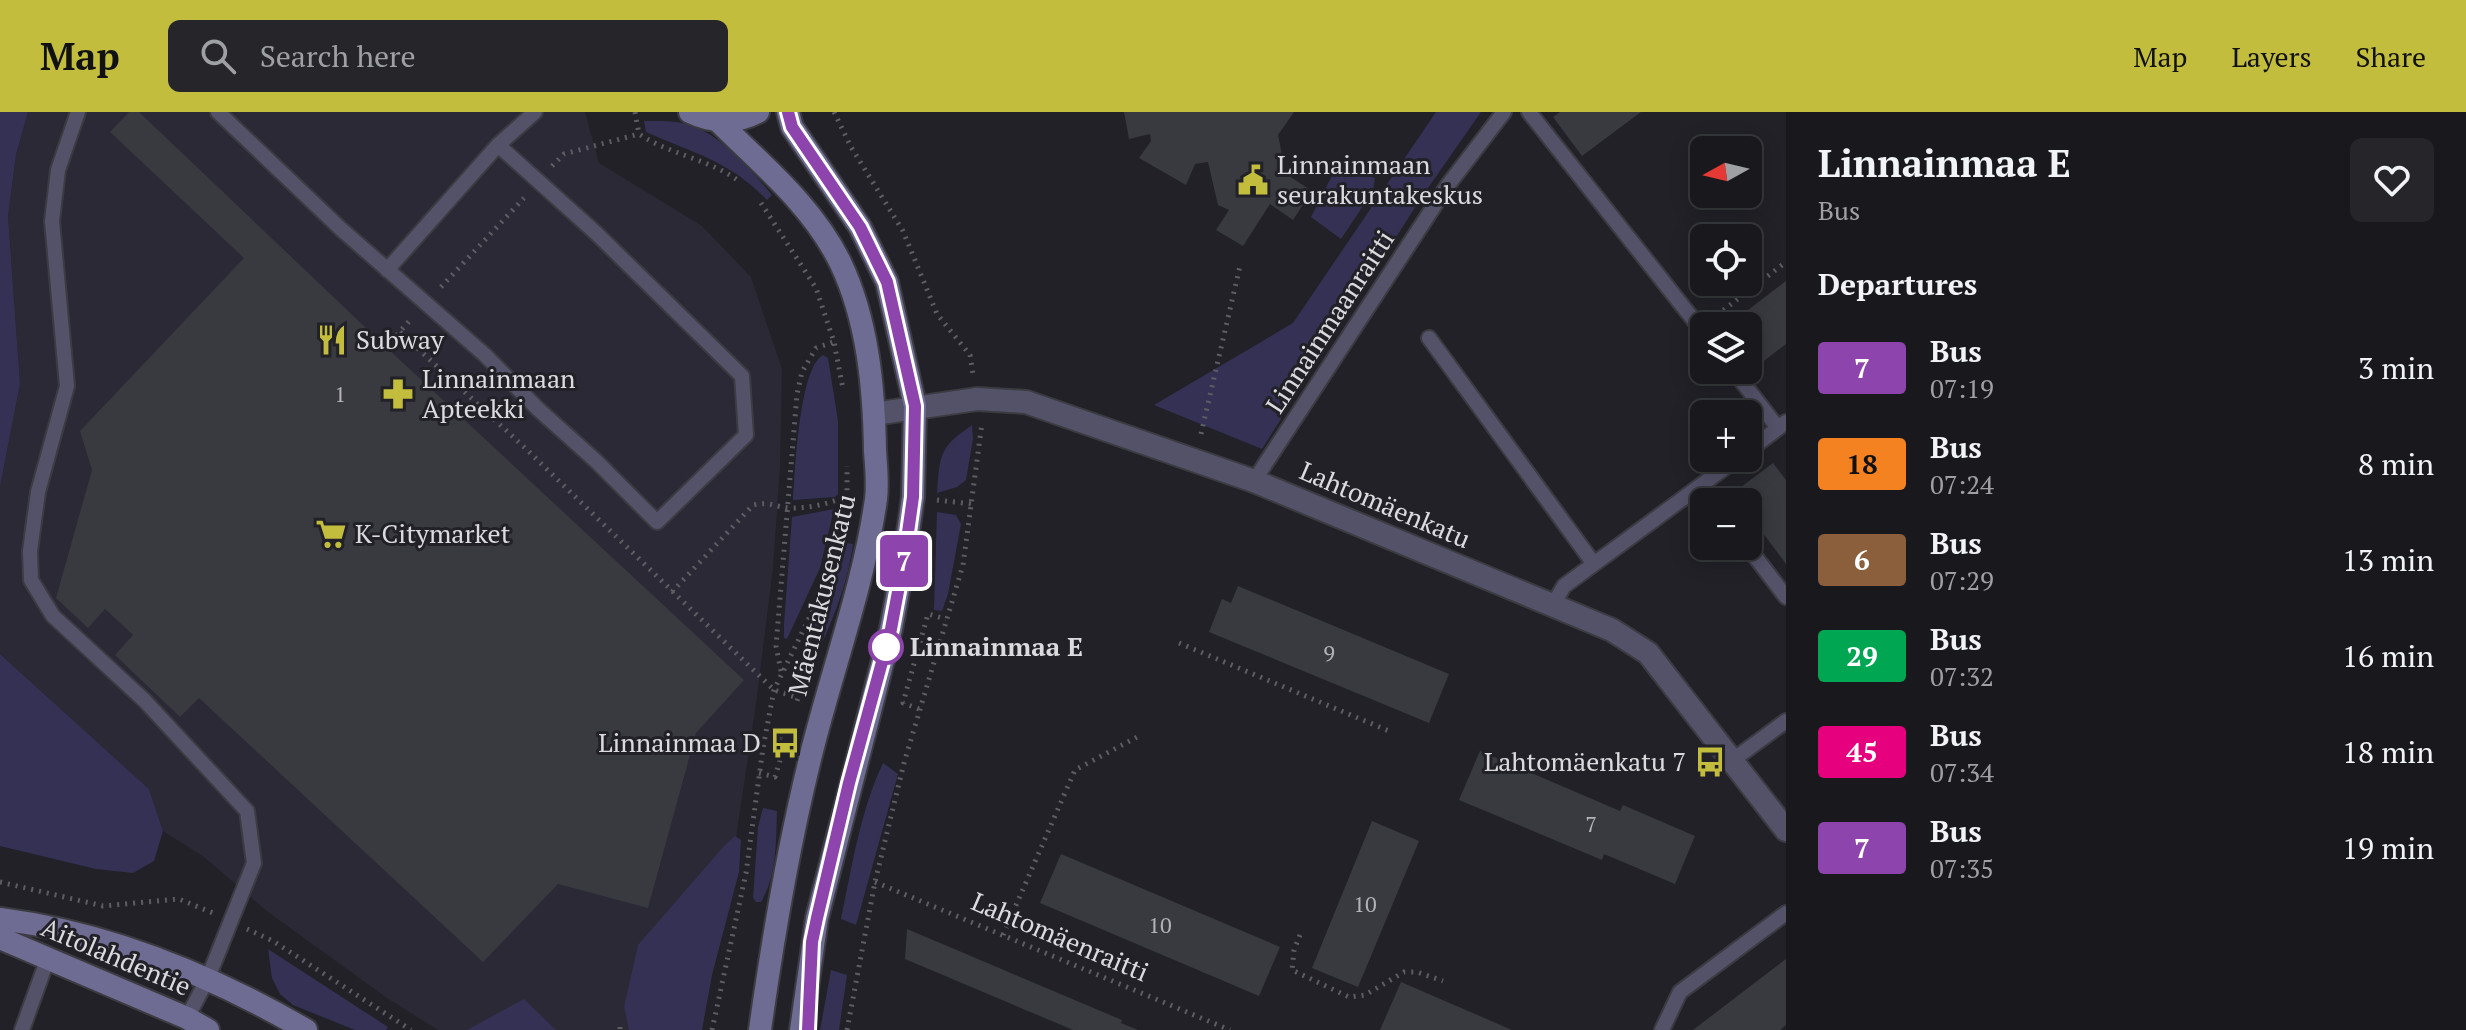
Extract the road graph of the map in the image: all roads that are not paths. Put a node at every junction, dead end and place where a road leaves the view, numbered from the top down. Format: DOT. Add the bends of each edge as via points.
graph roads {
  1 [pos="78,112"];
  2 [pos="218,112"];
  3 [pos="535,112"];
  4 [pos="690,112"];
  5 [pos="758,112"];
  6 [pos="788,112"];
  7 [pos="1504,112"];
  8 [pos="1529,112"];
  9 [pos="718,121"];
  10 [pos="498,145"];
  11 [pos="387,270"];
  12 [pos="1690,315"];
  13 [pos="1429,338"];
  14 [pos="1745,384"];
  15 [pos="915,406"];
  16 [pos="874,414"];
  17 [pos="1782,425"];
  18 [pos="1762,440"];
  19 [pos="1720,472"];
  20 [pos="1254,481"];
  21 [pos="1702,486"];
  22 [pos="1758,560"];
  23 [pos="1594,564"];
  24 [pos="1786,597"];
  25 [pos="1553,605"];
  26 [pos="1786,721"];
  27 [pos="1733,760"];
  28 [pos="1786,830"];
  29 [pos="1786,913"];
  30 [pos="0,919"];
  31 [pos="0,938"];
  32 [pos="812,942"];
  33 [pos="48,958"];
  34 [pos="770,962"];
  35 [pos="208,978"];
  36 [pos="187,1018"];
  37 [pos="22,1030"];
  38 [pos="208,1030"];
  39 [pos="306,1030"];
  40 [pos="744,1030"];
  41 [pos="760,1030"];
  42 [pos="801,1030"];
  43 [pos="808,1030"];
  44 [pos="1662,1030"];
  1 -- 35 [label="lane" via="58,170 52,221 67,386 38,492 31,580 53,616 144,700 247,811 254,863"];
  2 -- 11 [label="lane"];
  3 -- 10 [label="lane"];
  4 -- 9 [label="main road"];
  5 -- 9 [label="main road"];
  6 -- 15 [label="main road" via="792,127 860,227 887,282"];
  7 -- 20 [label="lane, Linnainmaanraitti" via="1448,185"];
  8 -- 12 [label="lane"];
  9 -- 16 [label="main road, Mäentakusenkatu" via="805,207 840,263 859,316"];
  10 -- 11 [label="lane"];
  10 -- 11 [label="lane" via="742,376 746,435 657,522 485,355"];
  13 -- 23 [label="lane"];
  14 -- 17 [label="lane"];
  15 -- 16 [label="street, Lahtomäenkatu"];
  15 -- 20 [label="street, Lahtomäenkatu" via="977,399 1026,402"];
  15 -- 32 [label="main road" via="913,497 891,629"];
  16 -- 34 [label="main road, Mäentakusenkatu" via="874,510 811,754"];
  17 -- 18 [label="lane"];
  19 -- 21 [label="lane"];
  20 -- 25 [label="street, Lahtomäenkatu"];
  21 -- 23 [label="lane"];
  22 -- 24 [label="lane"];
  23 -- 25 [label="lane" via="1564,586"];
  25 -- 27 [label="street, Lahtomäenkatu" via="1612,630 1648,653"];
  26 -- 27 [label="lane"];
  27 -- 28 [label="street, Lahtomäenkatu"];
  29 -- 44 [label="lane" via="1680,992"];
  30 -- 35 [label="main road, Aitolahdentie" via="121,945"];
  31 -- 33 [label="main road, Aitolahdentie"];
  32 -- 42 [label="main road"];
  32 -- 43 [label="main road"];
  33 -- 36 [label="main road, Aitolahdentie"];
  33 -- 37 [label="lane"];
  34 -- 40 [label="main road"];
  34 -- 41 [label="main road, Mäentakusenkatu"];
  35 -- 36 [label="lane"];
  35 -- 39 [label="main road, Aitolahdentie"];
  36 -- 38 [label="main road, Aitolahdentie"];
}
